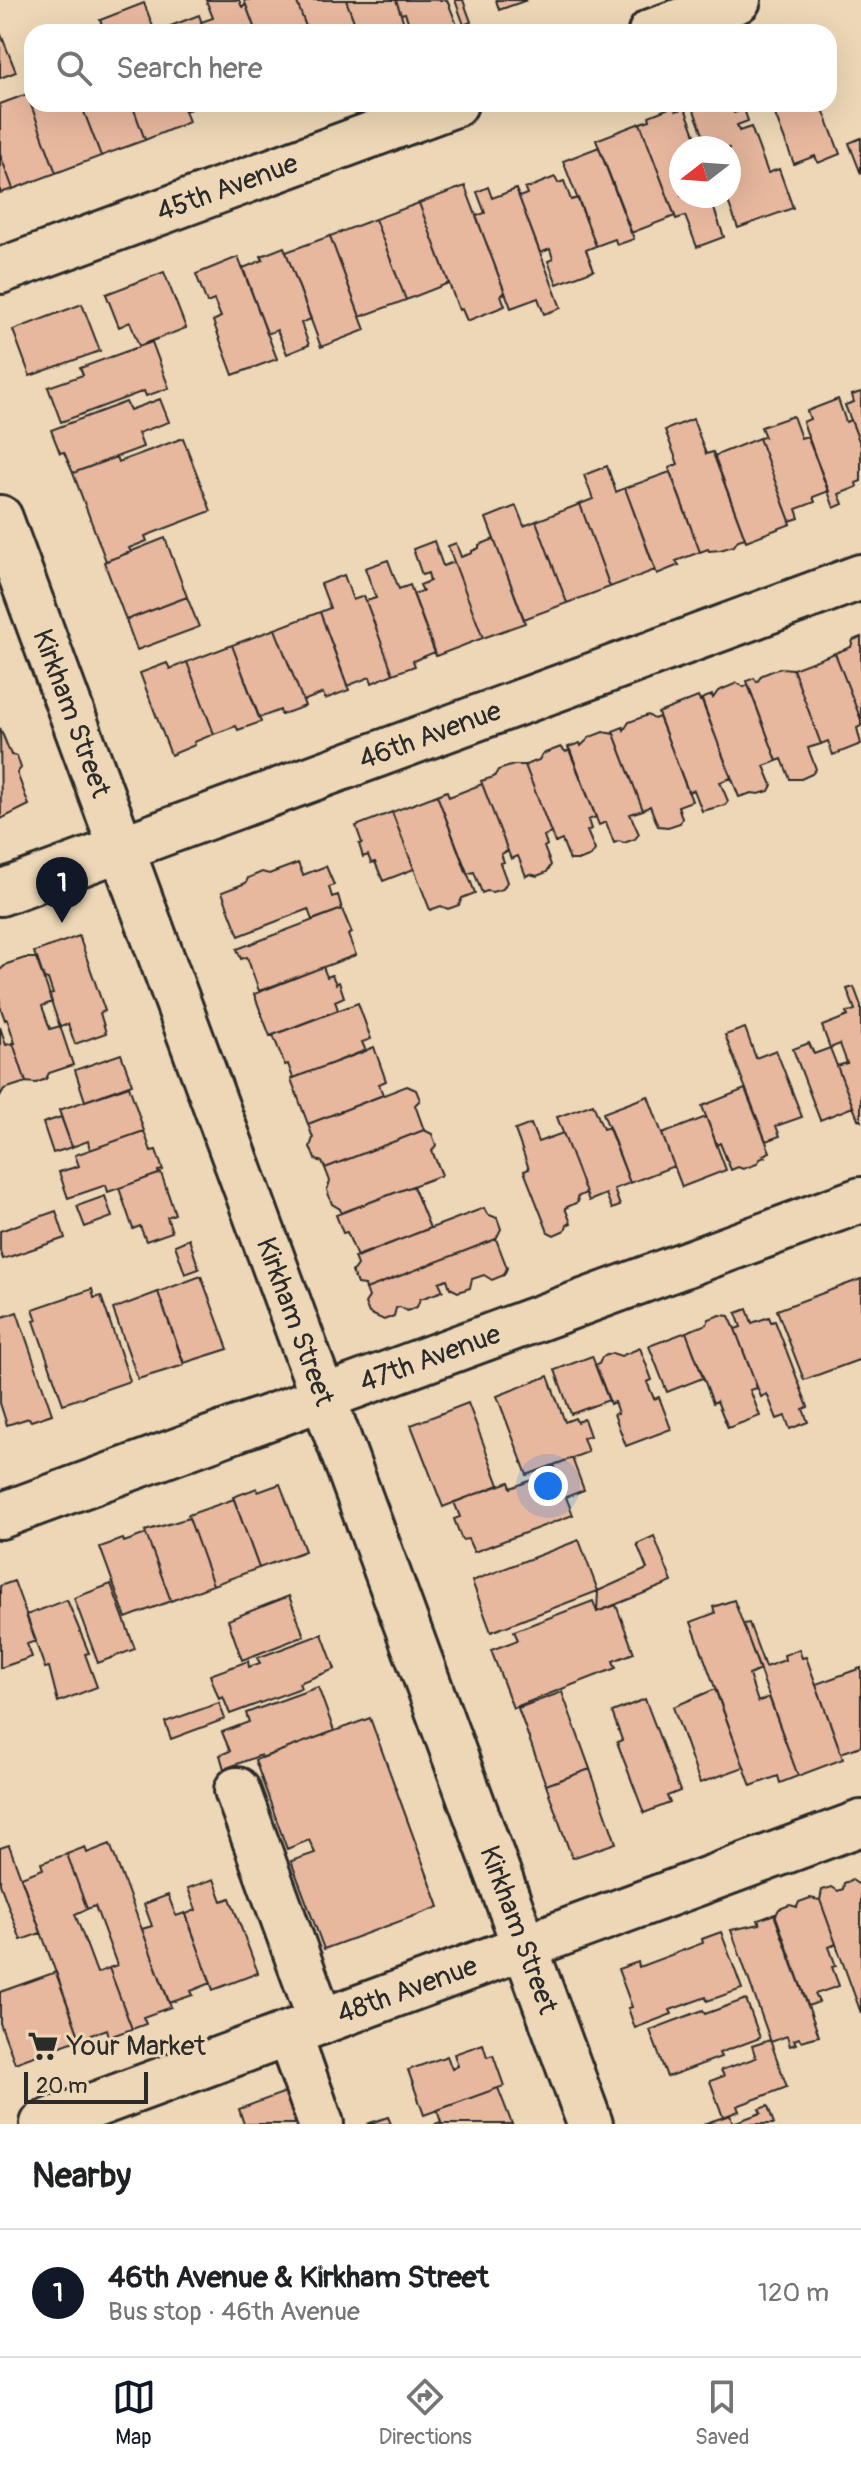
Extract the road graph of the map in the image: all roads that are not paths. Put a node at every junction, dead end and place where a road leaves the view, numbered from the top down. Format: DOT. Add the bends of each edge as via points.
graph roads {
  1 [pos="738,0"];
  2 [pos="673,24"];
  3 [pos="433,112"];
  4 [pos="0,271"];
  5 [pos="0,518"];
  6 [pos="861,577"];
  7 [pos="122,848"];
  8 [pos="0,893"];
  9 [pos="861,1200"];
  10 [pos="323,1397"];
  11 [pos="0,1516"];
  12 [pos="237,1790"];
  13 [pos="861,1823"];
  14 [pos="525,1947"];
  15 [pos="305,2028"];
  16 [pos="43,2124"];
  17 [pos="321,2124"];
  18 [pos="590,2124"];
  1 -- 2 [label="street"];
  3 -- 4 [label="street, 45th Avenue"];
  5 -- 7 [label="street, Kirkham Street"];
  6 -- 7 [label="street, 46th Avenue"];
  7 -- 8 [label="street, 46th Avenue"];
  7 -- 10 [label="street, Kirkham Street"];
  9 -- 10 [label="street, 47th Avenue"];
  10 -- 11 [label="street, 47th Avenue"];
  10 -- 14 [label="street, Kirkham Street"];
  12 -- 15 [label="street"];
  13 -- 14 [label="street, 48th Avenue"];
  14 -- 15 [label="street, 48th Avenue"];
  14 -- 18 [label="street, Kirkham Street"];
  15 -- 16 [label="street, 48th Avenue"];
  15 -- 17 [label="street"];
}
